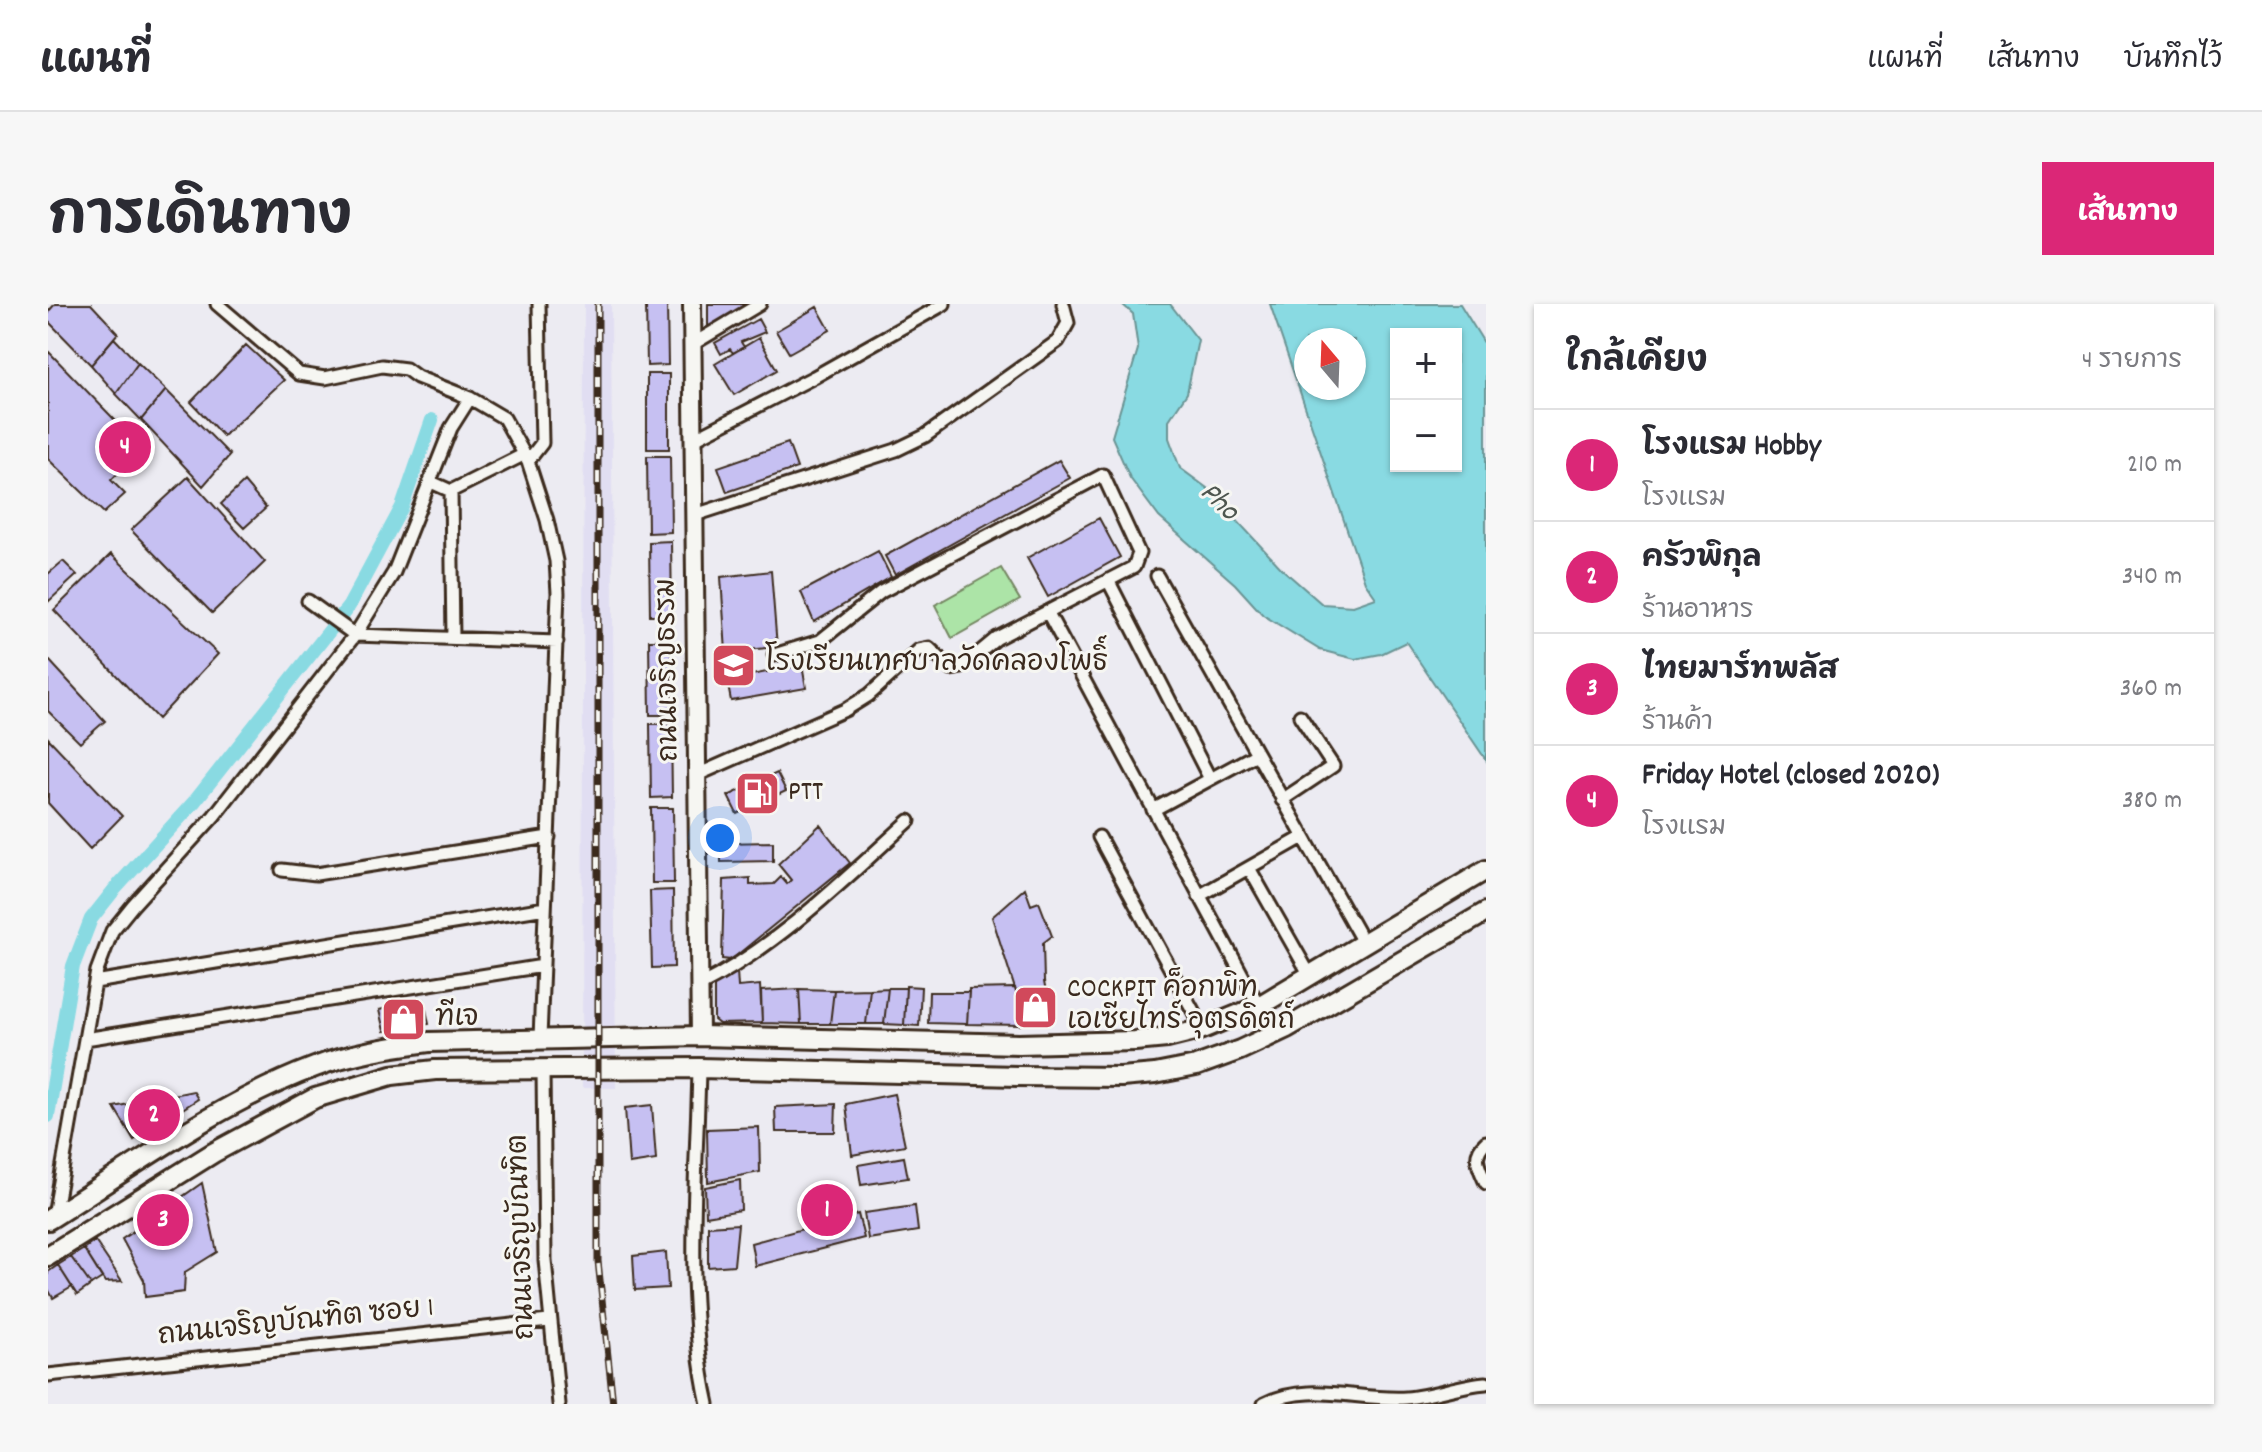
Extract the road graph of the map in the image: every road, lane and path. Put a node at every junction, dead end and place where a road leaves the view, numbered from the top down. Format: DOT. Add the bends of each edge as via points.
graph roads {
  1 [pos="217,304"];
  2 [pos="539,304"];
  3 [pos="692,304"];
  4 [pos="760,304"];
  5 [pos="944,304"];
  6 [pos="1063,304"];
  7 [pos="693,344"];
  8 [pos="470,398"];
  9 [pos="694,439"];
  10 [pos="526,458"];
  11 [pos="431,482"];
  12 [pos="451,491"];
  13 [pos="695,515"];
  14 [pos="1157,576"];
  15 [pos="1108,580"];
  16 [pos="308,601"];
  17 [pos="1048,613"];
  18 [pos="355,635"];
  19 [pos="453,638"];
  20 [pos="557,642"];
  21 [pos="774,655"];
  22 [pos="1300,716"];
  23 [pos="1255,755"];
  24 [pos="697,775"];
  25 [pos="1210,779"];
  26 [pos="1282,800"];
  27 [pos="1153,810"];
  28 [pos="909,821"];
  29 [pos="549,837"];
  30 [pos="1099,837"];
  31 [pos="1303,837"];
  32 [pos="1249,868"];
  33 [pos="282,870"];
  34 [pos="1486,870"];
  35 [pos="1199,896"];
  36 [pos="545,908"];
  37 [pos="1486,912"];
  38 [pos="1364,944"];
  39 [pos="543,966"];
  40 [pos="1311,977"];
  41 [pos="95,982"];
  42 [pos="699,986"];
  43 [pos="1259,1006"];
  44 [pos="1203,1029"];
  45 [pos="700,1036"];
  46 [pos="540,1038"];
  47 [pos="560,1038"];
  48 [pos="85,1039"];
  49 [pos="1019,1044"];
  50 [pos="699,1068"];
  51 [pos="551,1069"];
  52 [pos="1017,1076"];
  53 [pos="197,1126"];
  54 [pos="1486,1142"];
  55 [pos="213,1153"];
  56 [pos="1486,1183"];
  57 [pos="51,1218"];
  58 [pos="48,1256"];
  59 [pos="549,1321"];
  60 [pos="48,1375"];
  61 [pos="1486,1383"];
  62 [pos="559,1404"];
  63 [pos="708,1404"];
  64 [pos="1264,1404"];
  1 -- 8 [label="street" via="299,374 325,378 382,366 406,369"];
  2 -- 10 [label="street" via="542,443"];
  3 -- 7 [label="street, ถนนเจริญธรรม"];
  4 -- 7 [label="street"];
  5 -- 9 [label="street"];
  6 -- 13 [label="street" via="1068,323 1058,341 925,436"];
  7 -- 9 [label="street, ถนนเจริญธรรม"];
  8 -- 10 [label="street" via="504,418"];
  8 -- 11 [label="street" via="451,428"];
  9 -- 13 [label="street, ถนนเจริญธรรม"];
  10 -- 12 [label="street"];
  10 -- 20 [label="street" via="556,561"];
  11 -- 12 [label="street"];
  11 -- 18 [label="street" via="394,572"];
  12 -- 19 [label="street"];
  13 -- 24 [label="street, ถนนเจริญธรรม"];
  14 -- 23 [label="street"];
  15 -- 17 [label="street"];
  15 -- 21 [label="street" via="1134,567 1139,553 1103,475 881,592 820,641"];
  15 -- 25 [label="street"];
  16 -- 18 [label="street"];
  17 -- 24 [label="street" via="997,638 962,667 951,669 929,648 919,650 845,710"];
  17 -- 27 [label="street"];
  18 -- 19 [label="street"];
  18 -- 41 [label="street" via="214,816 112,931"];
  19 -- 20 [label="street"];
  20 -- 29 [label="street"];
  22 -- 26 [label="street" via="1333,766"];
  23 -- 25 [label="street"];
  23 -- 26 [label="street"];
  24 -- 42 [label="street, ถนนเจริญธรรม"];
  25 -- 27 [label="street"];
  26 -- 31 [label="street"];
  27 -- 35 [label="street"];
  28 -- 42 [label="street" via="760,950"];
  29 -- 33 [label="street" via="316,874"];
  29 -- 36 [label="street"];
  30 -- 44 [label="street"];
  31 -- 32 [label="street"];
  31 -- 38 [label="street"];
  32 -- 35 [label="street"];
  32 -- 40 [label="street"];
  34 -- 38 [label="main road"];
  35 -- 43 [label="street"];
  36 -- 39 [label="street"];
  36 -- 41 [label="street"];
  37 -- 52 [label="main road" via="1287,1028 1196,1066 1121,1077"];
  38 -- 40 [label="main road"];
  39 -- 46 [label="street"];
  39 -- 48 [label="street"];
  40 -- 43 [label="main road"];
  41 -- 48 [label="street"];
  42 -- 45 [label="street, ถนนเจริญธรรม"];
  43 -- 44 [label="main road"];
  44 -- 49 [label="main road" via="1146,1040"];
  45 -- 47 [label="main road"];
  45 -- 49 [label="main road"];
  45 -- 50 [label="main road"];
  46 -- 47 [label="main road"];
  46 -- 53 [label="main road" via="429,1042 345,1057 282,1080"];
  47 -- 51 [label="main road"];
  48 -- 57 [label="street"];
  49 -- 52 [label="main road"];
  50 -- 51 [label="main road"];
  50 -- 52 [label="main road"];
  50 -- 63 [label="street" via="695,1288"];
  51 -- 55 [label="main road" via="435,1070 366,1082 315,1098"];
  51 -- 59 [label="street, ถนนเจริญบัณฑิต" via="545,1260"];
  53 -- 55 [label="main road"];
  53 -- 57 [label="main road"];
  54 -- 56 [label="street" via="1477,1157"];
  55 -- 58 [label="main road"];
  59 -- 60 [label="street, ถนนเจริญบัณฑิต ซอย 1"];
  59 -- 62 [label="street, ถนนเจริญบัณฑิต"];
  61 -- 64 [label="street" via="1407,1398 1290,1394"];
}
